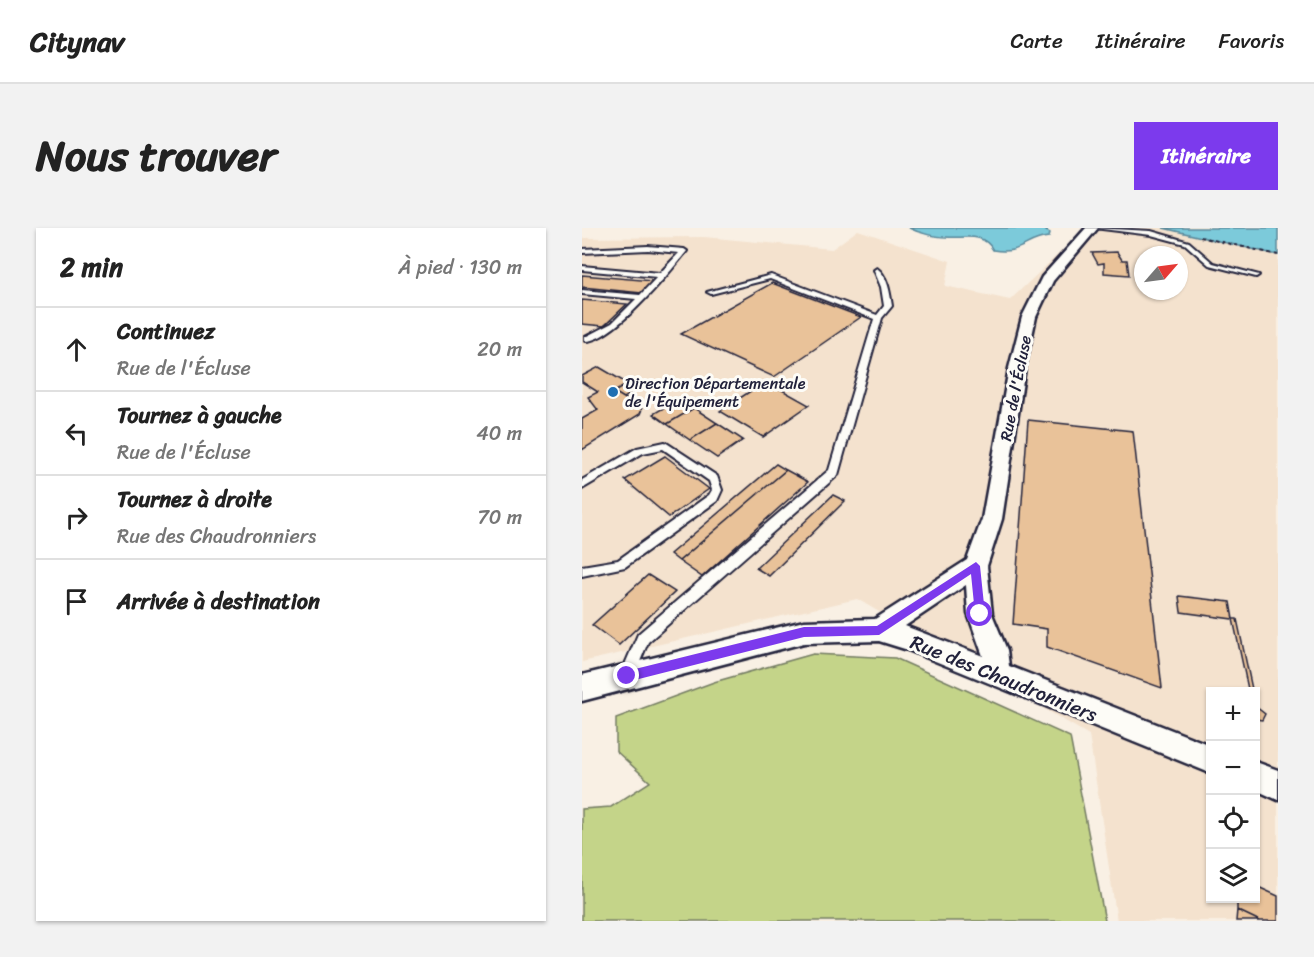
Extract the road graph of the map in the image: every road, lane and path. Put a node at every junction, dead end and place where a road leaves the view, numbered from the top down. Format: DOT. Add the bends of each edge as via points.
graph roads {
  1 [pos="1095,228"];
  2 [pos="1198,236"];
  3 [pos="582,251"];
  4 [pos="1278,255"];
  5 [pos="582,268"];
  6 [pos="877,270"];
  7 [pos="663,275"];
  8 [pos="1256,275"];
  9 [pos="582,292"];
  10 [pos="711,292"];
  11 [pos="642,297"];
  12 [pos="878,318"];
  13 [pos="588,339"];
  14 [pos="582,485"];
  15 [pos="976,566"];
  16 [pos="582,571"];
  17 [pos="879,630"];
  18 [pos="997,674"];
  19 [pos="627,676"];
  20 [pos="582,688"];
  21 [pos="1206,757"];
  22 [pos="1260,778"];
  23 [pos="1278,785"];
  1 -- 8 [label="lane" via="1151,233 1187,243 1211,264"];
  1 -- 15 [label="street, Rue de l'Écluse" via="1047,280 1029,317 992,519"];
  2 -- 4 [label="path"];
  3 -- 7 [label="lane" via="684,251"];
  5 -- 7 [label="lane"];
  6 -- 12 [label="lane" via="888,306"];
  7 -- 11 [label="lane"];
  9 -- 11 [label="lane"];
  10 -- 12 [label="lane" via="771,277"];
  11 -- 13 [label="lane" via="615,325"];
  12 -- 19 [label="lane" via="834,472 643,638"];
  14 -- 16 [label="lane" via="640,450 665,445 713,479 717,490 713,498 621,564"];
  15 -- 17 [label="street"];
  15 -- 18 [label="street, Rue de l'Écluse" via="980,614 995,650"];
  17 -- 18 [label="street, Rue des Chaudronniers"];
  17 -- 19 [label="street, Rue des Chaudronniers" via="804,632"];
  18 -- 21 [label="street, Rue des Chaudronniers"];
  19 -- 20 [label="street, Rue des Chaudronniers"];
  22 -- 23 [label="street"];
}
